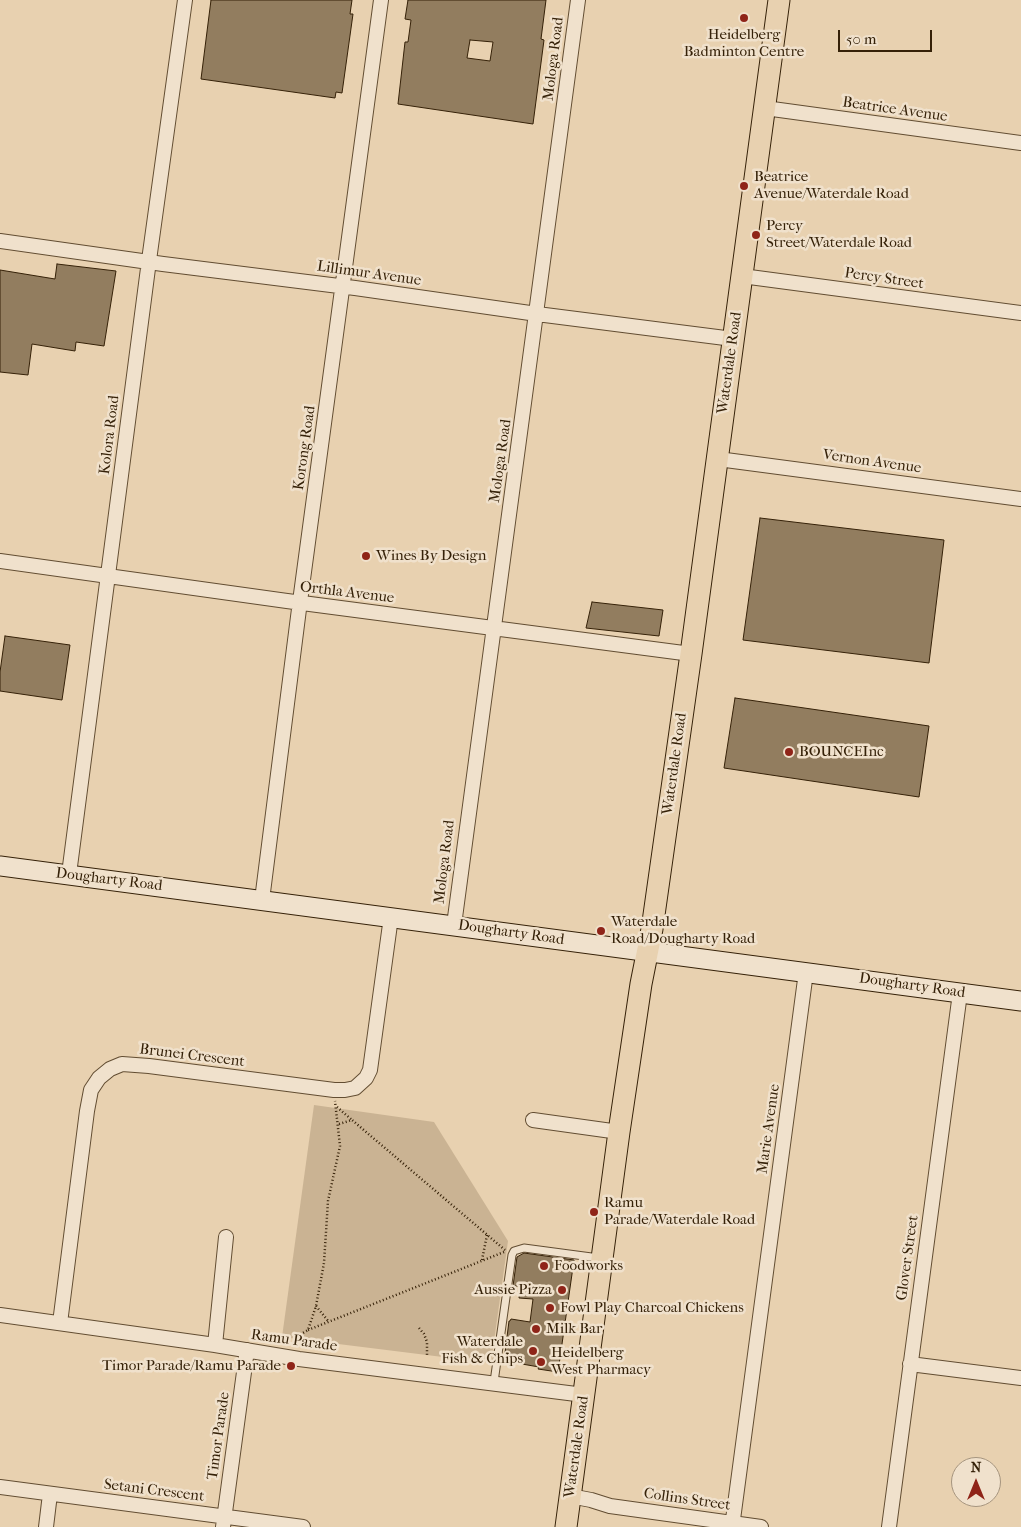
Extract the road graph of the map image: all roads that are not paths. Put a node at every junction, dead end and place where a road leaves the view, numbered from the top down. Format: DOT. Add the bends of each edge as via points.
graph roads {
  1 [pos="185,0"];
  2 [pos="381,0"];
  3 [pos="578,0"];
  4 [pos="779,0"];
  5 [pos="765,108"];
  6 [pos="1021,143"];
  7 [pos="0,241"];
  8 [pos="149,262"];
  9 [pos="742,276"];
  10 [pos="343,286"];
  11 [pos="1021,313"];
  12 [pos="537,314"];
  13 [pos="733,339"];
  14 [pos="718,459"];
  15 [pos="1021,499"];
  16 [pos="0,561"];
  17 [pos="108,576"];
  18 [pos="300,603"];
  19 [pos="494,628"];
  20 [pos="691,654"];
  21 [pos="0,866"];
  22 [pos="69,874"];
  23 [pos="262,900"];
  24 [pos="391,917"];
  25 [pos="454,925"];
  26 [pos="647,950"];
  27 [pos="806,972"];
  28 [pos="960,993"];
  29 [pos="1021,1001"];
  30 [pos="533,1120"];
  31 [pos="619,1132"];
  32 [pos="226,1237"];
  33 [pos="602,1259"];
  34 [pos="0,1315"];
  35 [pos="60,1323"];
  36 [pos="215,1345"];
  37 [pos="247,1350"];
  38 [pos="910,1364"];
  39 [pos="1021,1378"];
  40 [pos="494,1382"];
  41 [pos="584,1395"];
  42 [pos="0,1487"];
  43 [pos="50,1494"];
  44 [pos="570,1500"];
  45 [pos="224,1521"];
  46 [pos="732,1525"];
  47 [pos="46,1527"];
  48 [pos="303,1527"];
  49 [pos="566,1527"];
  50 [pos="760,1527"];
  51 [pos="889,1527"];
  1 -- 8 [label="street, Kolora Road"];
  2 -- 10 [label="street, Korong Road"];
  3 -- 12 [label="street, Mologa Road"];
  4 -- 5 [label="main road, Waterdale Road"];
  5 -- 6 [label="street, Beatrice Avenue"];
  5 -- 9 [label="main road, Waterdale Road"];
  7 -- 8 [label="street, Lillimur Avenue"];
  8 -- 10 [label="street, Lillimur Avenue"];
  8 -- 17 [label="street, Kolora Road"];
  9 -- 11 [label="street, Percy Street"];
  9 -- 13 [label="main road, Waterdale Road"];
  10 -- 12 [label="street, Lillimur Avenue"];
  10 -- 18 [label="street, Korong Road"];
  12 -- 13 [label="street, Lillimur Avenue"];
  12 -- 19 [label="street, Mologa Road"];
  13 -- 14 [label="main road, Waterdale Road"];
  14 -- 15 [label="street, Vernon Avenue"];
  14 -- 20 [label="main road, Waterdale Road"];
  16 -- 17 [label="street, Orthla Avenue"];
  17 -- 18 [label="street, Orthla Avenue"];
  17 -- 22 [label="street, Kolora Road"];
  18 -- 19 [label="street, Orthla Avenue"];
  18 -- 23 [label="street, Korong Road"];
  19 -- 20 [label="street, Orthla Avenue"];
  19 -- 25 [label="street, Mologa Road"];
  20 -- 26 [label="main road, Waterdale Road"];
  21 -- 22 [label="street, Dougharty Road"];
  22 -- 23 [label="street, Dougharty Road"];
  23 -- 24 [label="street, Dougharty Road"];
  24 -- 25 [label="street, Dougharty Road"];
  24 -- 35 [label="street, Brunei Crescent" via="370,1070 355,1088 334,1090 122,1064 110,1068 99,1078 91,1090 87,1110"];
  25 -- 26 [label="street, Dougharty Road"];
  26 -- 27 [label="street, Dougharty Road"];
  26 -- 31 [label="main road, Waterdale Road"];
  27 -- 28 [label="street, Dougharty Road"];
  27 -- 46 [label="street, Marie Avenue"];
  28 -- 29 [label="street, Dougharty Road"];
  28 -- 38 [label="street, Glover Street"];
  30 -- 31 [label="street"];
  31 -- 33 [label="main road, Waterdale Road"];
  32 -- 36 [label="street"];
  33 -- 40 [label="lane" via="524,1248 514,1251"];
  33 -- 41 [label="main road, Waterdale Road"];
  34 -- 35 [label="street, Ramu Parade"];
  35 -- 36 [label="street, Ramu Parade"];
  36 -- 37 [label="street, Ramu Parade"];
  37 -- 40 [label="street, Ramu Parade"];
  37 -- 45 [label="street, Timor Parade"];
  38 -- 39 [label="street"];
  38 -- 51 [label="street, Glover Street"];
  40 -- 41 [label="street, Ramu Parade"];
  41 -- 44 [label="main road, Waterdale Road"];
  42 -- 43 [label="street, Setani Crescent"];
  43 -- 45 [label="street, Setani Crescent"];
  43 -- 47 [label="street"];
  44 -- 46 [label="street, Collins Street" via="591,1500 610,1506"];
  44 -- 49 [label="main road, Waterdale Road"];
  45 -- 48 [label="street, Setani Crescent"];
  46 -- 50 [label="street, Collins Street"];
}
